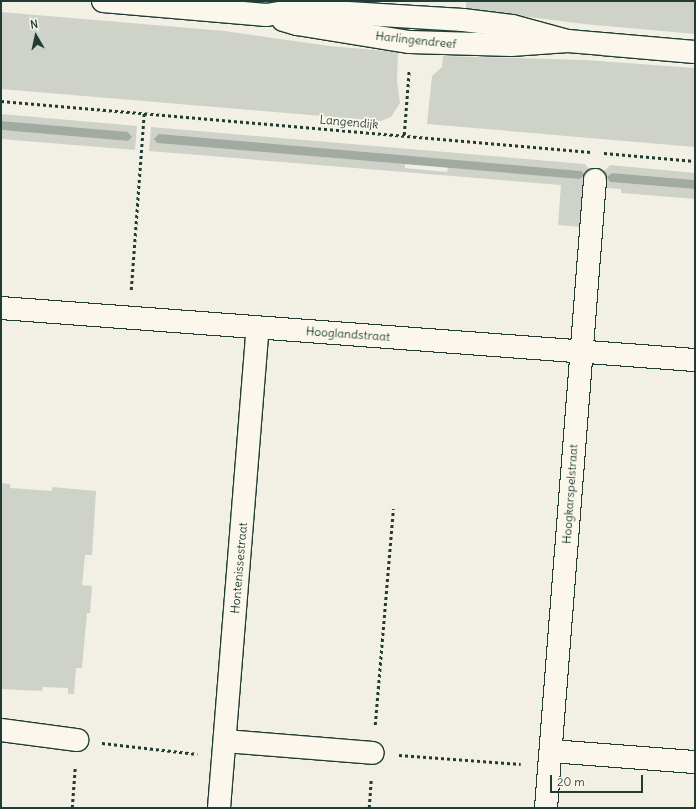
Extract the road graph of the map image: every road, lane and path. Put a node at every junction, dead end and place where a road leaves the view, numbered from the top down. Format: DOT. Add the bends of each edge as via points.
graph roads {
  1 [pos="103,1"];
  2 [pos="413,9"];
  3 [pos="266,15"];
  4 [pos="568,41"];
  5 [pos="410,42"];
  6 [pos="695,52"];
  7 [pos="1,101"];
  8 [pos="144,113"];
  9 [pos="404,135"];
  10 [pos="695,161"];
  11 [pos="595,180"];
  12 [pos="1,308"];
  13 [pos="128,318"];
  14 [pos="258,328"];
  15 [pos="580,351"];
  16 [pos="695,360"];
  17 [pos="392,509"];
  18 [pos="1,730"];
  19 [pos="77,740"];
  20 [pos="224,749"];
  21 [pos="373,753"];
  22 [pos="550,758"];
  23 [pos="695,762"];
  24 [pos="72,808"];
  25 [pos="219,808"];
  26 [pos="369,808"];
  27 [pos="546,808"];
  1 -- 3 [label="street, Harlingendreef"];
  2 -- 3 [label="street, Harlingendreef" via="299,10"];
  2 -- 4 [label="street, Harlingendreef" via="512,26"];
  2 -- 5 [label="street"];
  3 -- 5 [label="street, Harlingendreef" via="298,24"];
  4 -- 5 [label="street, Harlingendreef" via="511,45"];
  4 -- 6 [label="street, Harlingendreef"];
  5 -- 9 [label="path"];
  7 -- 8 [label="path, Langendijk"];
  8 -- 9 [label="path, Langendijk"];
  8 -- 13 [label="path"];
  9 -- 10 [label="path, Langendijk"];
  11 -- 15 [label="street, Hoogkarspelstraat"];
  12 -- 13 [label="street, Hooglandstraat"];
  13 -- 14 [label="street, Hooglandstraat"];
  14 -- 15 [label="street, Hooglandstraat"];
  14 -- 20 [label="street, Hontenissestraat"];
  15 -- 16 [label="street, Hooglandstraat"];
  15 -- 22 [label="street, Hoogkarspelstraat"];
  17 -- 21 [label="path"];
  18 -- 19 [label="street"];
  19 -- 20 [label="path"];
  19 -- 24 [label="path"];
  20 -- 21 [label="street"];
  20 -- 25 [label="street, Hontenissestraat"];
  21 -- 22 [label="path"];
  21 -- 26 [label="path"];
  22 -- 23 [label="street"];
  22 -- 27 [label="street, Hoogkarspelstraat"];
}
